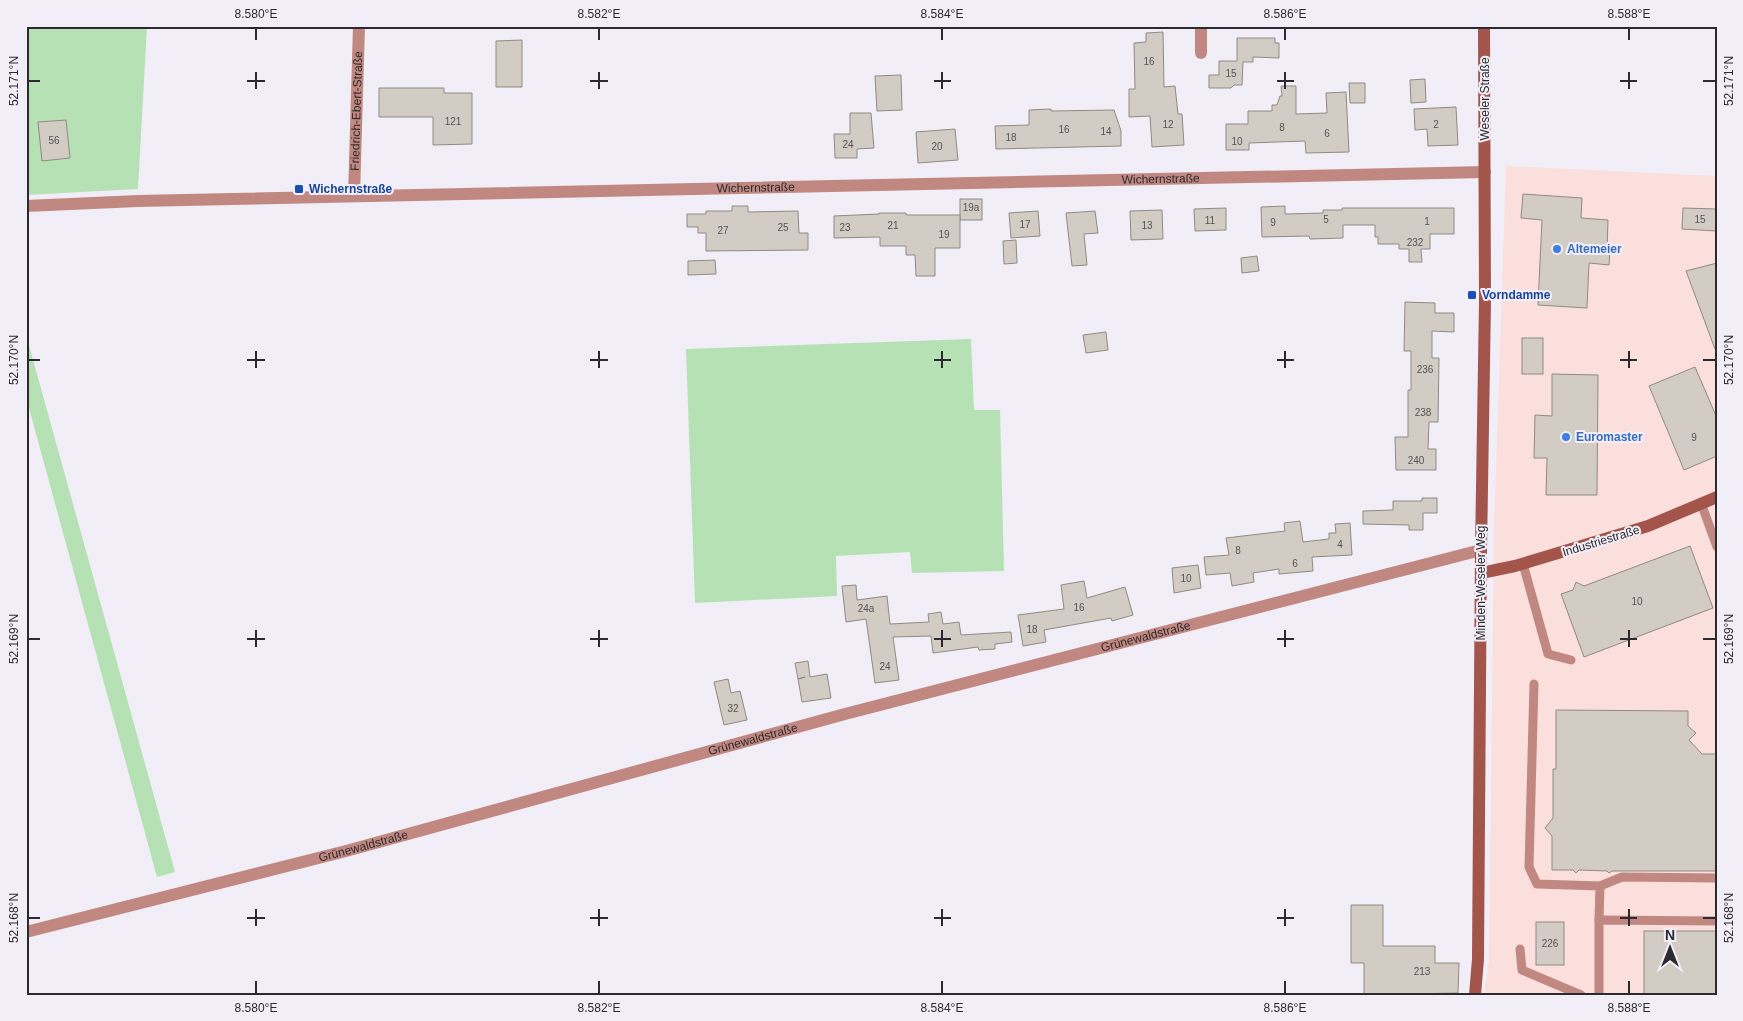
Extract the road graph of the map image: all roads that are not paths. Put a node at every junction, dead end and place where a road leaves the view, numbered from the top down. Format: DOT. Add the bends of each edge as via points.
graph roads {
  1 [pos="359,26"];
  2 [pos="1201,26"];
  3 [pos="1484,26"];
  4 [pos="1200,53"];
  5 [pos="1485,172"];
  6 [pos="354,196"];
  7 [pos="26,206"];
  8 [pos="1717,497"];
  9 [pos="1701,503"];
  10 [pos="1717,547"];
  11 [pos="1481,550"];
  12 [pos="1523,564"];
  13 [pos="1481,572"];
  14 [pos="1571,660"];
  15 [pos="1534,684"];
  16 [pos="1717,878"];
  17 [pos="1600,886"];
  18 [pos="1600,920"];
  19 [pos="1717,921"];
  20 [pos="26,932"];
  21 [pos="1520,949"];
  22 [pos="1477,994"];
  23 [pos="1581,995"];
  24 [pos="1599,995"];
  1 -- 6 [label="street, Friedrich-Ebert-Straße"];
  2 -- 4 [label="street"];
  3 -- 5 [label="street, Weseler Straße"];
  5 -- 6 [label="street, Wichernstraße"];
  5 -- 11 [label="street, Minden-Weseler Weg"];
  6 -- 7 [label="street, Wichernstraße"];
  8 -- 9 [label="street, Industriestraße"];
  9 -- 10 [label="lane"];
  9 -- 12 [label="street, Industriestraße" via="1648,526"];
  11 -- 13 [label="street, Minden-Weseler Weg"];
  11 -- 20 [label="street, Grünewaldstraße" via="845,714 346,851"];
  12 -- 13 [label="street, Industriestraße"];
  12 -- 14 [label="lane" via="1548,654"];
  13 -- 22 [label="street, Minden-Weseler Weg"];
  15 -- 17 [label="lane" via="1529,868 1537,884"];
  16 -- 17 [label="lane" via="1622,877"];
  17 -- 18 [label="lane"];
  18 -- 19 [label="lane"];
  18 -- 24 [label="lane"];
  21 -- 23 [label="lane" via="1522,970"];
}
